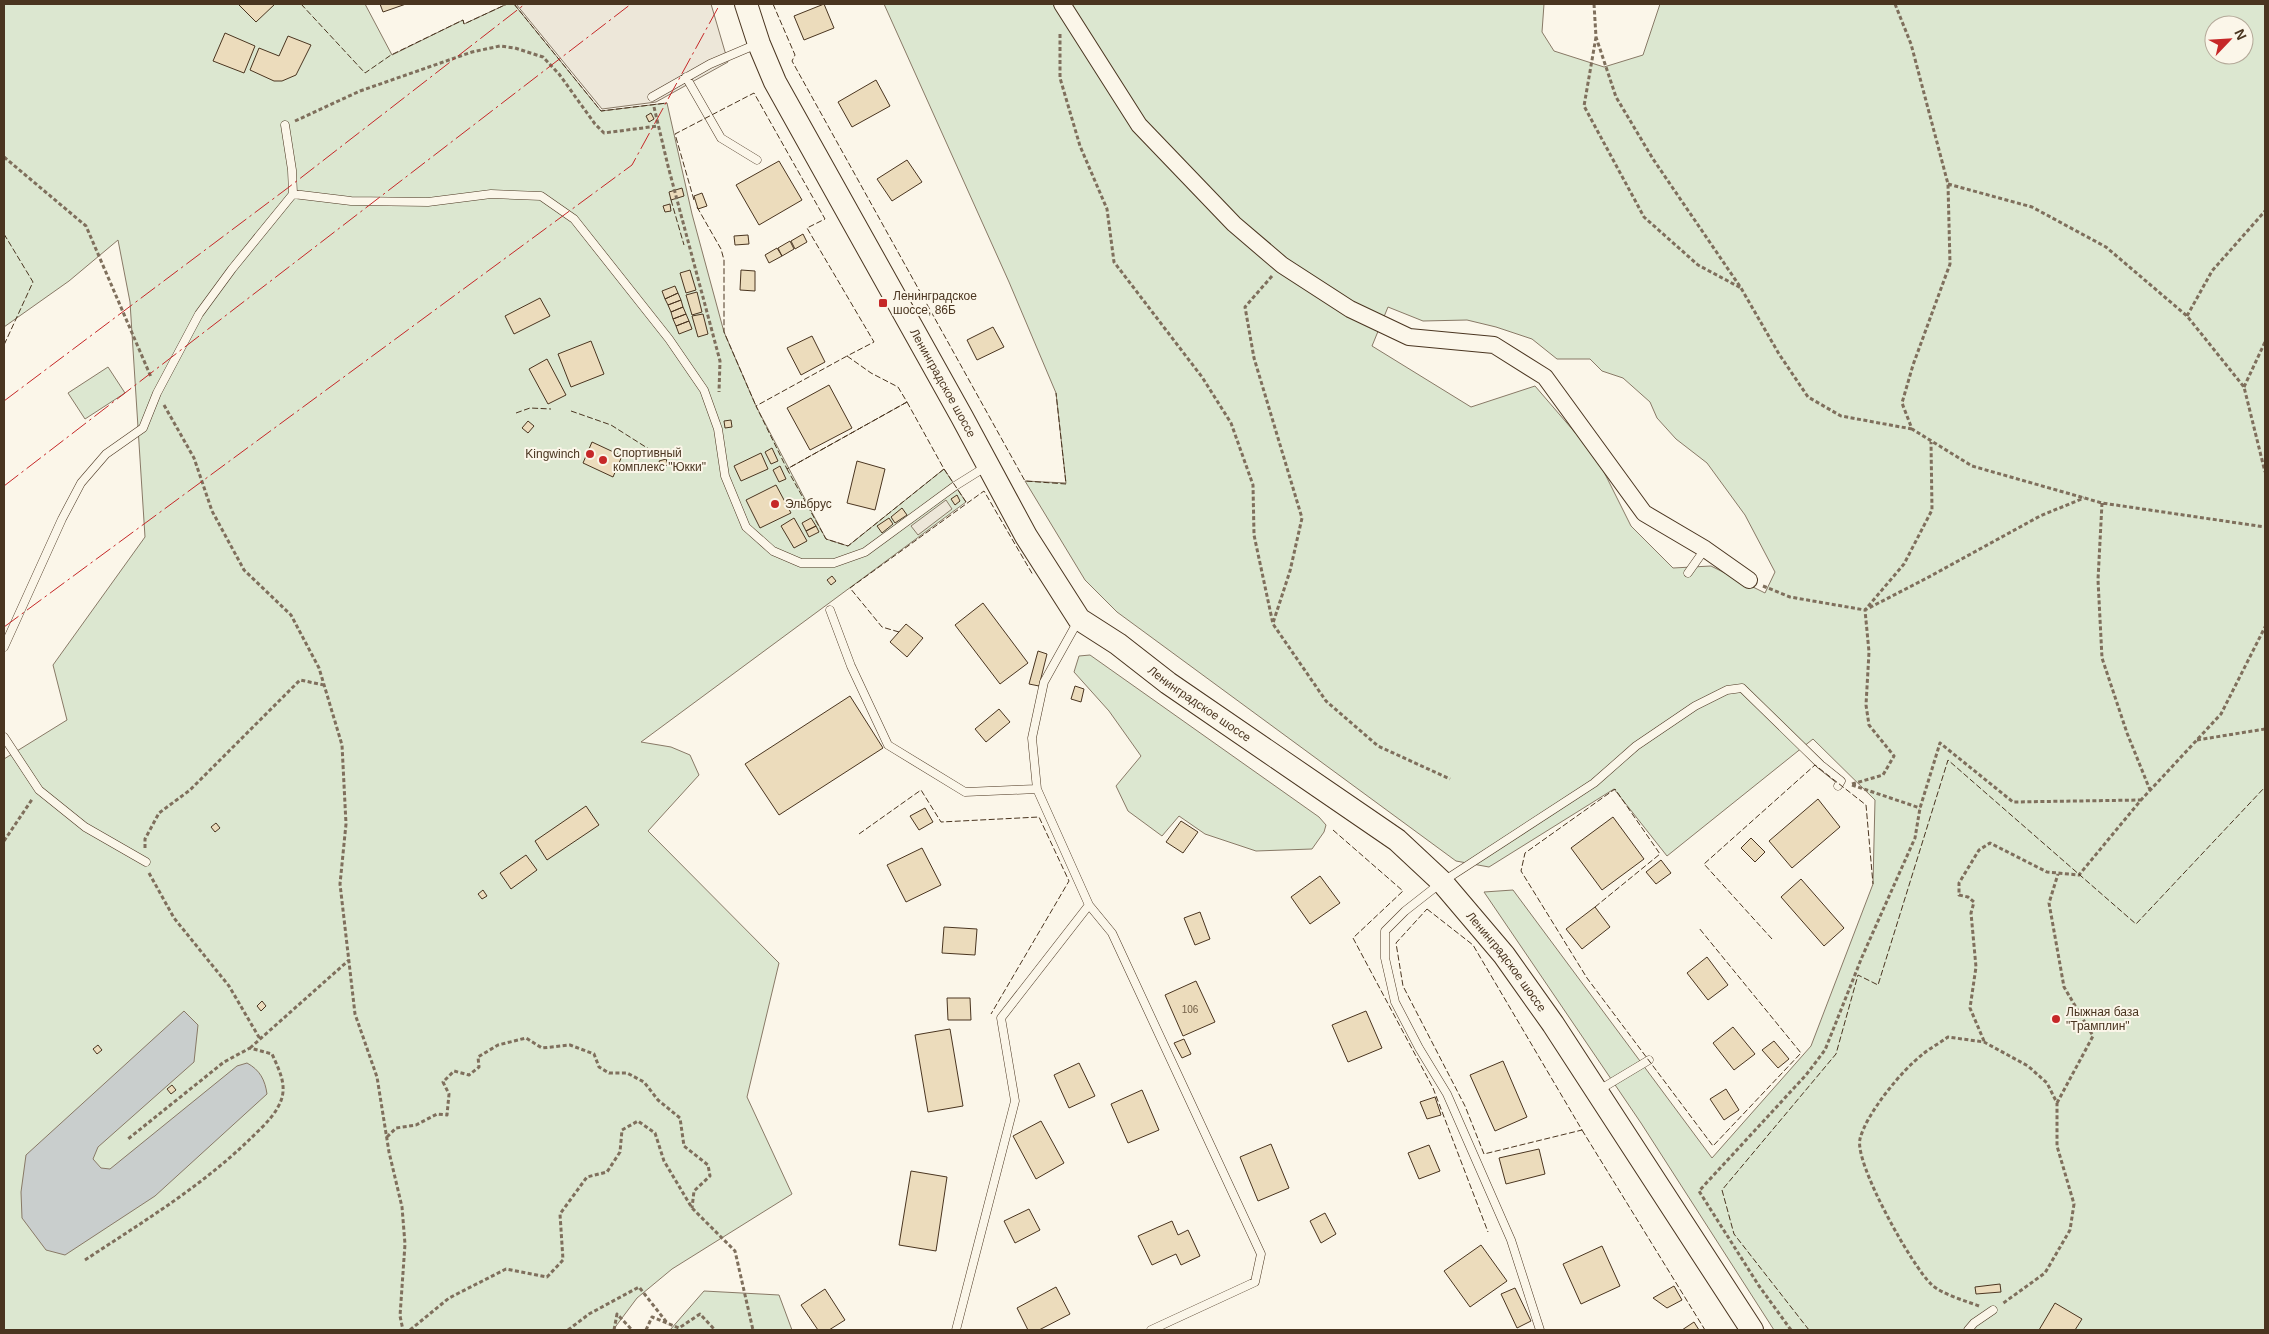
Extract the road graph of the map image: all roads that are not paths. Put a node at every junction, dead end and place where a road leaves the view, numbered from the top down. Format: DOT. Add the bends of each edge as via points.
graph roads {
  1 [pos="746,4"];
  2 [pos="1062,4"];
  3 [pos="759,44"];
  4 [pos="686,77"];
  5 [pos="652,97"];
  6 [pos="285,126"];
  7 [pos="757,160"];
  8 [pos="293,194"];
  9 [pos="988,465"];
  10 [pos="1705,549"];
  11 [pos="1688,573"];
  12 [pos="1749,580"];
  13 [pos="830,610"];
  14 [pos="1079,619"];
  15 [pos="4,647"];
  16 [pos="4,737"];
  17 [pos="1838,786"];
  18 [pos="1037,789"];
  19 [pos="146,862"];
  20 [pos="1442,882"];
  21 [pos="1089,906"];
  22 [pos="1649,1060"];
  23 [pos="1597,1091"];
  24 [pos="1993,1310"];
  25 [pos="956,1330"];
  26 [pos="1151,1330"];
  27 [pos="1540,1330"];
  28 [pos="1752,1330"];
  29 [pos="1968,1330"];
  1 -- 3 [label="main road, Ленинградское шоссе"];
  2 -- 10 [label="street" via="1138,125 1234,224 1282,265 1350,309 1409,337 1494,345 1545,377 1644,513"];
  3 -- 4 [label="lane" via="726,56"];
  3 -- 9 [label="main road, Ленинградское шоссе" via="774,82"];
  4 -- 5 [label="lane"];
  4 -- 7 [label="lane" via="721,138"];
  6 -- 8 [label="lane"];
  8 -- 9 [label="lane" via="351,201 428,202 491,194 541,196 574,219 669,339 704,390 718,429 725,476 746,528 773,551 802,563 834,563 865,552"];
  8 -- 15 [label="lane" via="199,314 157,393 143,428 106,454 81,483"];
  9 -- 14 [label="main road, Ленинградское шоссе" via="1026,536"];
  10 -- 11 [label="lane"];
  10 -- 12 [label="street"];
  13 -- 18 [label="lane" via="851,666 888,745 966,792"];
  14 -- 18 [label="lane" via="1044,682 1032,738"];
  14 -- 20 [label="main road, Ленинградское шоссе" via="1397,840"];
  16 -- 19 [label="lane" via="39,790 86,827"];
  17 -- 20 [label="lane" via="1841,781 1742,688 1727,690 1695,706 1636,746 1594,782"];
  18 -- 21 [label="lane"];
  20 -- 23 [label="main road, Ленинградское шоссе" via="1504,955"];
  20 -- 27 [label="lane" via="1385,931 1385,958 1395,1002 1447,1094 1511,1240"];
  21 -- 25 [label="lane" via="1001,1018 1015,1101"];
  21 -- 26 [label="lane" via="1112,933 1261,1254 1255,1282"];
  22 -- 23 [label="lane"];
  23 -- 28 [label="main road, Ленинградское шоссе"];
  24 -- 29 [label="lane"];
}
